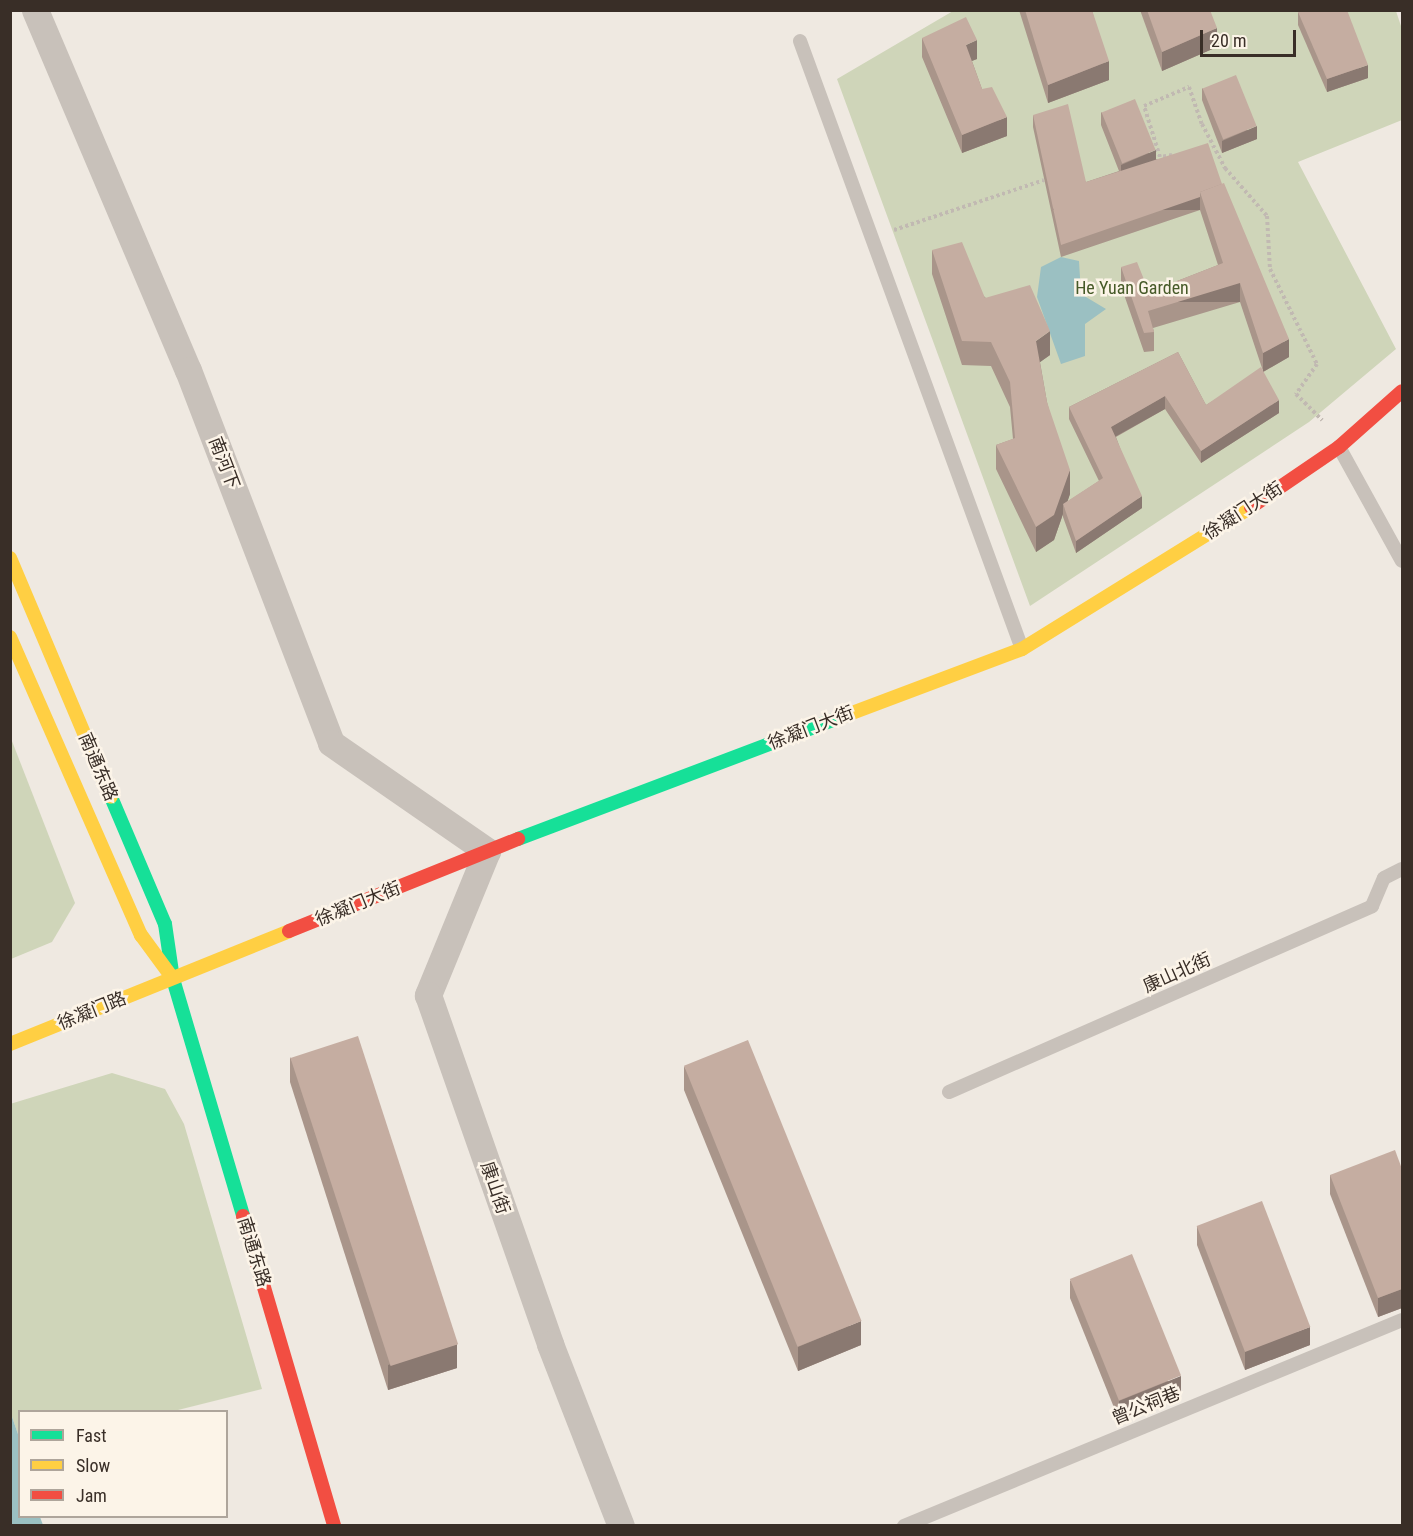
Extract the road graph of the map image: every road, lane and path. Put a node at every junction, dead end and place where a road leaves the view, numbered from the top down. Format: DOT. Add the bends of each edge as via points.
graph roads {
  1 [pos="35,10"];
  2 [pos="800,41"];
  3 [pos="1214,147"];
  4 [pos="1203,149"];
  5 [pos="1182,153"];
  6 [pos="1044,180"];
  7 [pos="871,236"];
  8 [pos="1402,391"];
  9 [pos="1318,414"];
  10 [pos="1339,447"];
  11 [pos="10,558"];
  12 [pos="1402,561"];
  13 [pos="10,637"];
  14 [pos="1022,649"];
  15 [pos="487,851"];
  16 [pos="1402,869"];
  17 [pos="172,979"];
  18 [pos="10,1044"];
  19 [pos="948,1092"];
  20 [pos="1402,1320"];
  21 [pos="334,1526"];
  22 [pos="621,1526"];
  23 [pos="904,1526"];
  1 -- 15 [label="street, 南河下" via="188,370 331,743"];
  2 -- 7 [label="lane"];
  3 -- 4 [label="path"];
  3 -- 5 [label="path" via="1189,87 1144,106 1160,157"];
  3 -- 9 [label="path" via="1225,168 1267,216 1270,268 1317,364 1296,394"];
  6 -- 7 [label="path"];
  7 -- 14 [label="lane"];
  8 -- 10 [label="street, 徐凝门大街"];
  10 -- 12 [label="lane"];
  10 -- 14 [label="street, 徐凝门大街" via="1234,519"];
  11 -- 17 [label="street, 南通东路" via="165,924"];
  13 -- 17 [label="street, 南通东路" via="141,935"];
  14 -- 15 [label="street, 徐凝门大街"];
  15 -- 17 [label="street, 徐凝门大街"];
  15 -- 22 [label="street, 康山街" via="428,995 550,1344"];
  16 -- 19 [label="lane, 康山北街" via="1384,878 1372,906"];
  17 -- 18 [label="street, 徐凝门路"];
  17 -- 21 [label="street, 南通东路"];
  20 -- 23 [label="lane, 曾公祠巷"];
}
